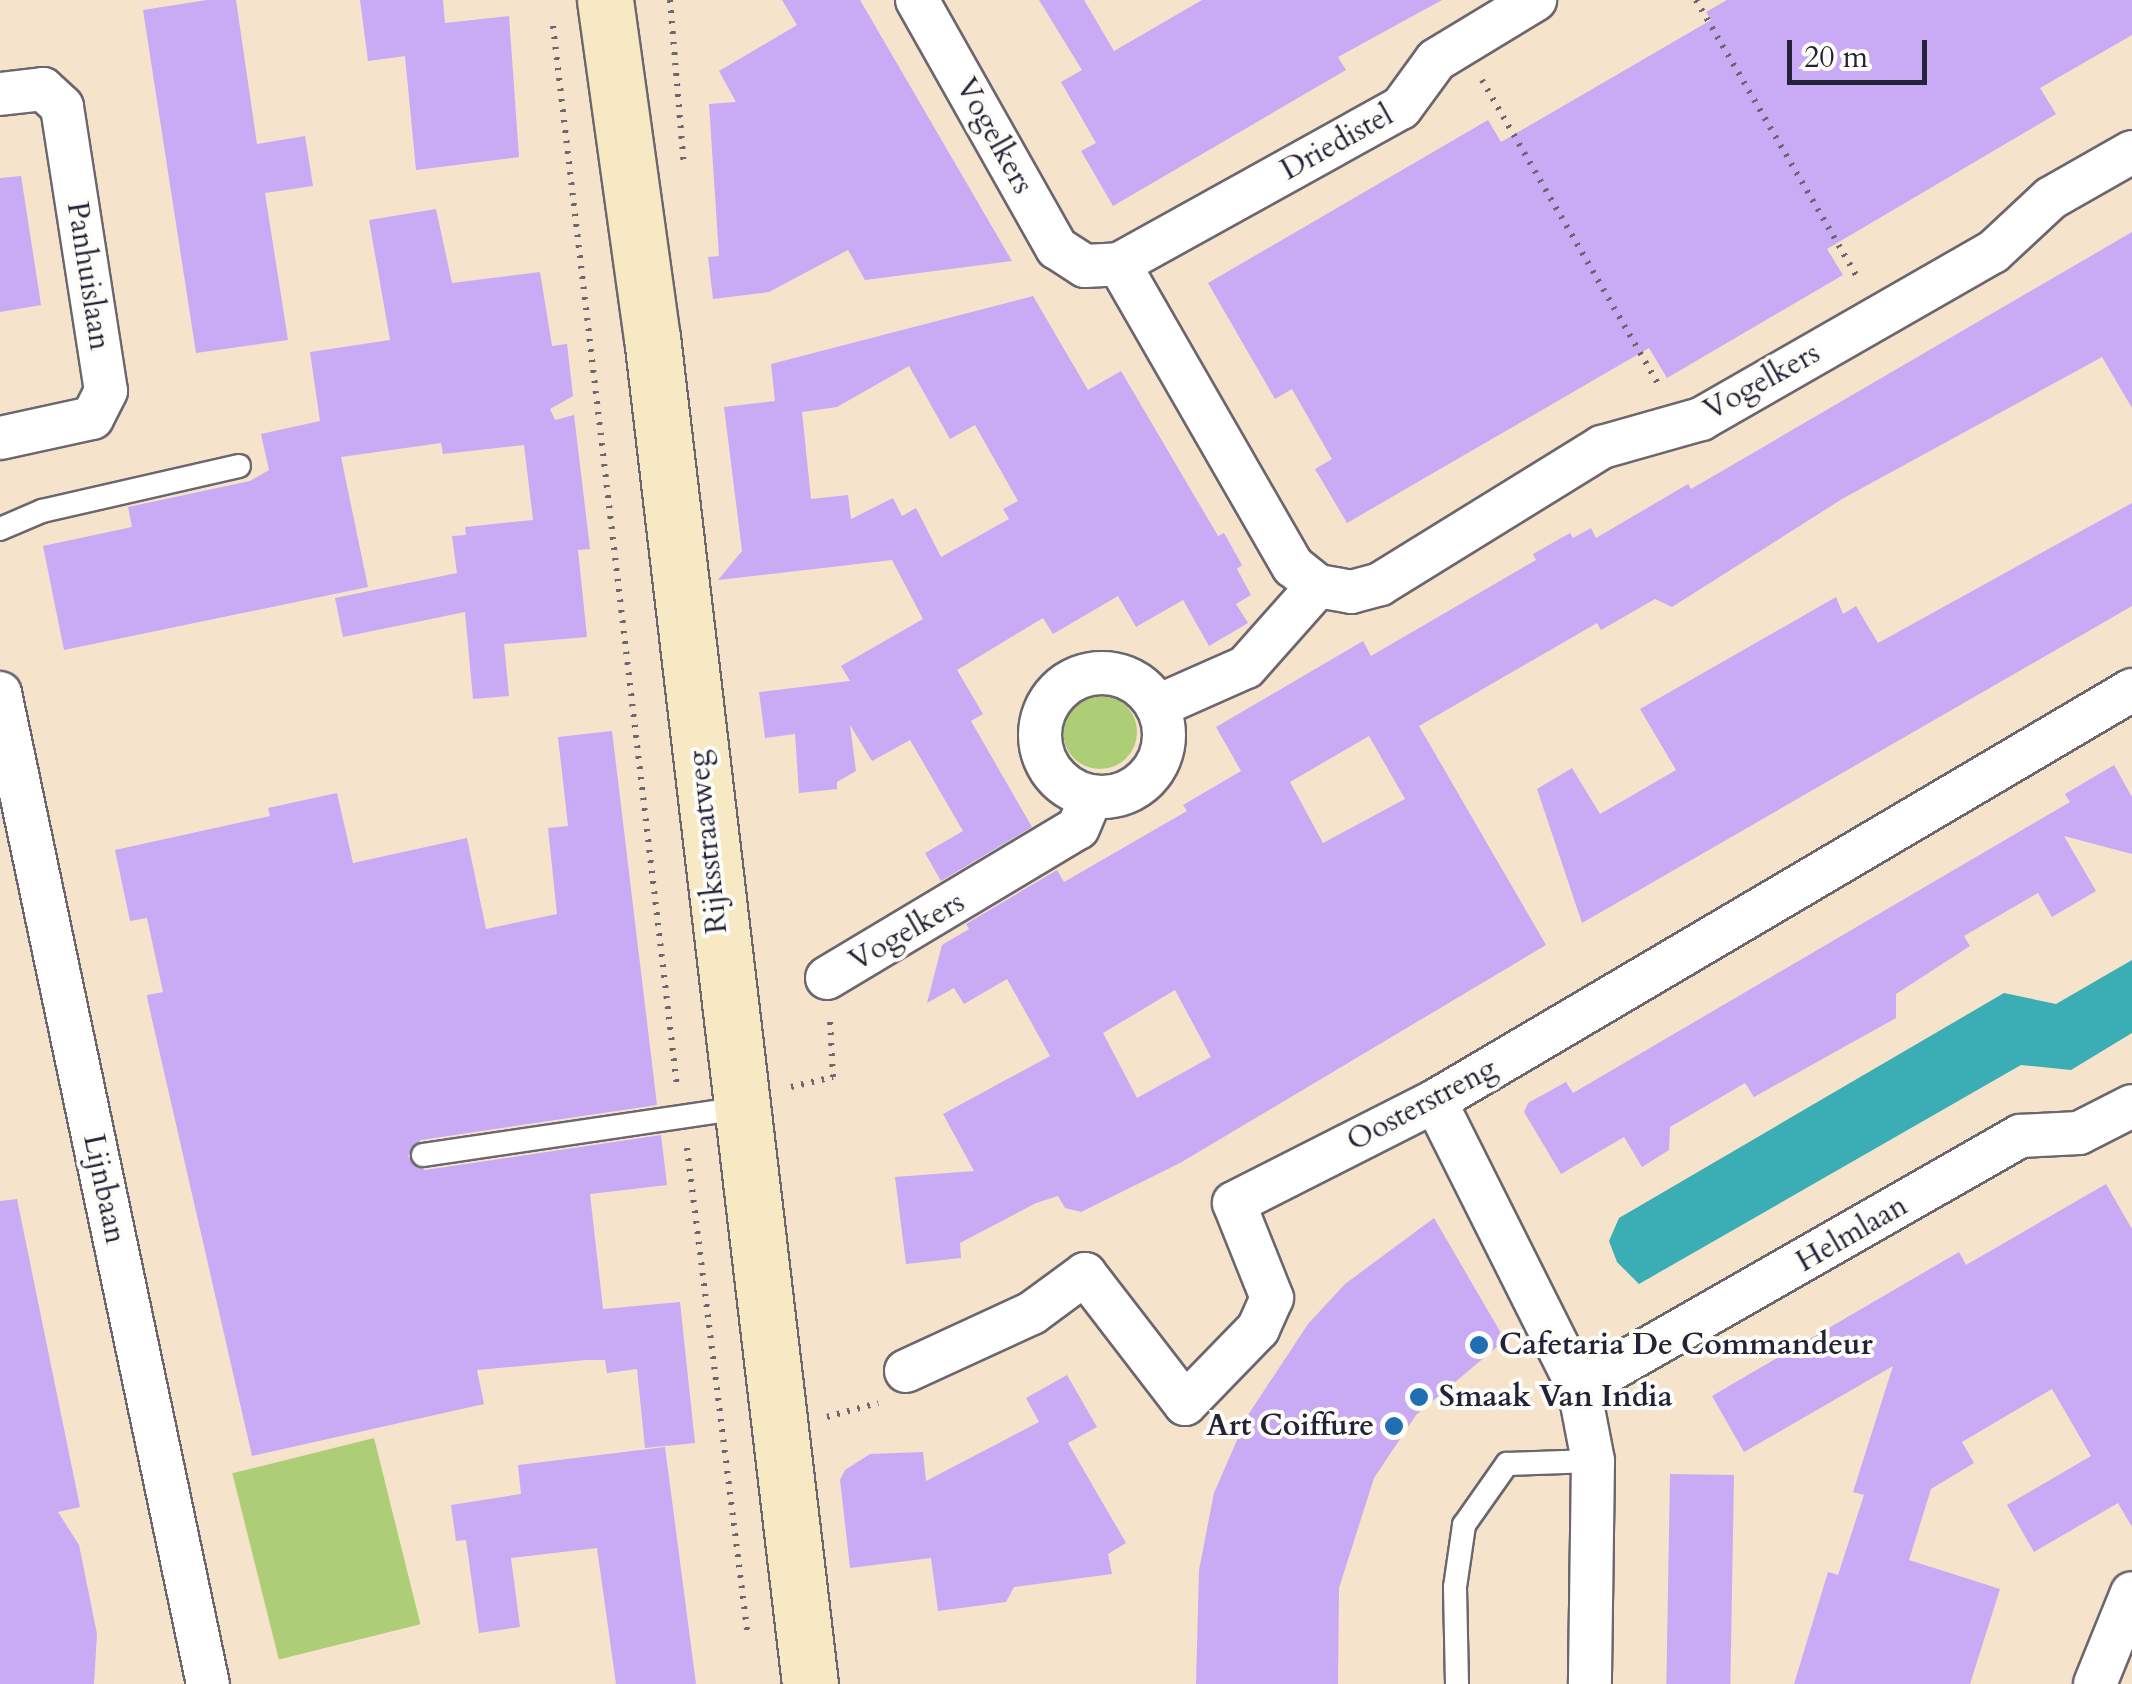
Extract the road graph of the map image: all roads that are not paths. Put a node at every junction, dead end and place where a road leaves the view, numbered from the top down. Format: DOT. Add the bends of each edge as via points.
graph roads {
  1 [pos="605,0"];
  2 [pos="917,0"];
  3 [pos="1535,0"];
  4 [pos="0,94"];
  5 [pos="2132,152"];
  6 [pos="1119,264"];
  7 [pos="0,438"];
  8 [pos="239,466"];
  9 [pos="0,530"];
  10 [pos="1318,586"];
  11 [pos="2132,690"];
  12 [pos="0,693"];
  13 [pos="1158,706"];
  14 [pos="1092,797"];
  15 [pos="828,978"];
  16 [pos="1435,1102"];
  17 [pos="2132,1106"];
  18 [pos="740,1108"];
  19 [pos="423,1155"];
  20 [pos="906,1371"];
  21 [pos="1579,1388"];
  22 [pos="1594,1461"];
  23 [pos="2132,1593"];
  24 [pos="208,1684"];
  25 [pos="810,1684"];
  26 [pos="1457,1684"];
  27 [pos="1590,1684"];
  28 [pos="2095,1684"];
  1 -- 18 [label="main road, Rijksstraatweg" via="652,338"];
  2 -- 6 [label="street, Vogelkers" via="1057,248 1085,266"];
  3 -- 6 [label="street, Driedistel" via="1436,60 1401,108"];
  4 -- 7 [label="street, Panhuislaan" via="43,88 62,107 106,391 92,418"];
  5 -- 10 [label="street, Vogelkers" via="2051,198 1992,252 1701,419 1602,448 1380,584 1350,592"];
  6 -- 10 [label="street" via="1292,566"];
  8 -- 9 [label="lane" via="42,511"];
  10 -- 13 [label="street" via="1246,667"];
  11 -- 16 [label="street, Oosterstreng"];
  12 -- 24 [label="street, Lijnbaan"];
  13 -- 14 [label="street" via="1164,745 1158,764 1130,790"];
  13 -- 14 [label="street" via="1136,683 1107,673 1076,678 1051,698 1039,738 1044,758 1071,790"];
  14 -- 15 [label="street, Vogelkers" via="1078,828"];
  16 -- 20 [label="street, Oosterstreng" via="1234,1204 1272,1298 1258,1329 1185,1404 1085,1274 1032,1314"];
  16 -- 21 [label="street"];
  17 -- 21 [label="street, Helmlaan" via="2079,1133 2020,1136"];
  18 -- 19 [label="lane"];
  18 -- 25 [label="main road, Rijksstraatweg"];
  21 -- 22 [label="street"];
  22 -- 26 [label="lane" via="1507,1464 1464,1525 1456,1588"];
  22 -- 27 [label="street"];
  23 -- 28 [label="street"];
}
